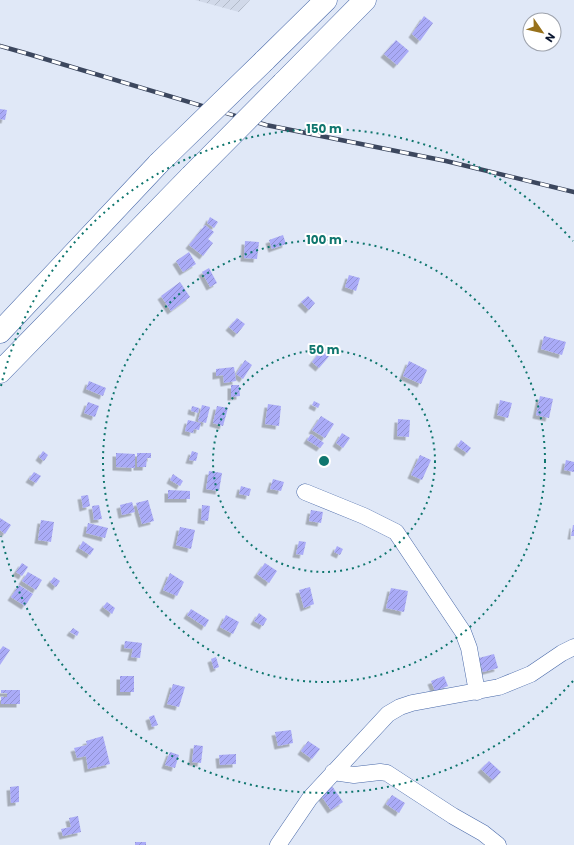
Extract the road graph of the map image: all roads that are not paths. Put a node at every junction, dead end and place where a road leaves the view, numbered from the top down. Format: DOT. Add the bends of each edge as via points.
graph roads {
  1 [pos="326,0"];
  2 [pos="366,0"];
  3 [pos="0,332"];
  4 [pos="0,372"];
  5 [pos="305,492"];
  6 [pos="574,647"];
  7 [pos="477,692"];
  8 [pos="333,772"];
  9 [pos="278,845"];
  10 [pos="498,845"];
  1 -- 3 [label="highway, bridge" via="159,163"];
  2 -- 4 [label="highway, bridge"];
  5 -- 7 [label="street" via="396,532 463,632 469,648"];
  6 -- 7 [label="street" via="531,674 499,687"];
  7 -- 8 [label="street" via="400,707 388,714"];
  8 -- 9 [label="street" via="310,798"];
  8 -- 10 [label="street" via="354,775 387,773 484,833"];
}
